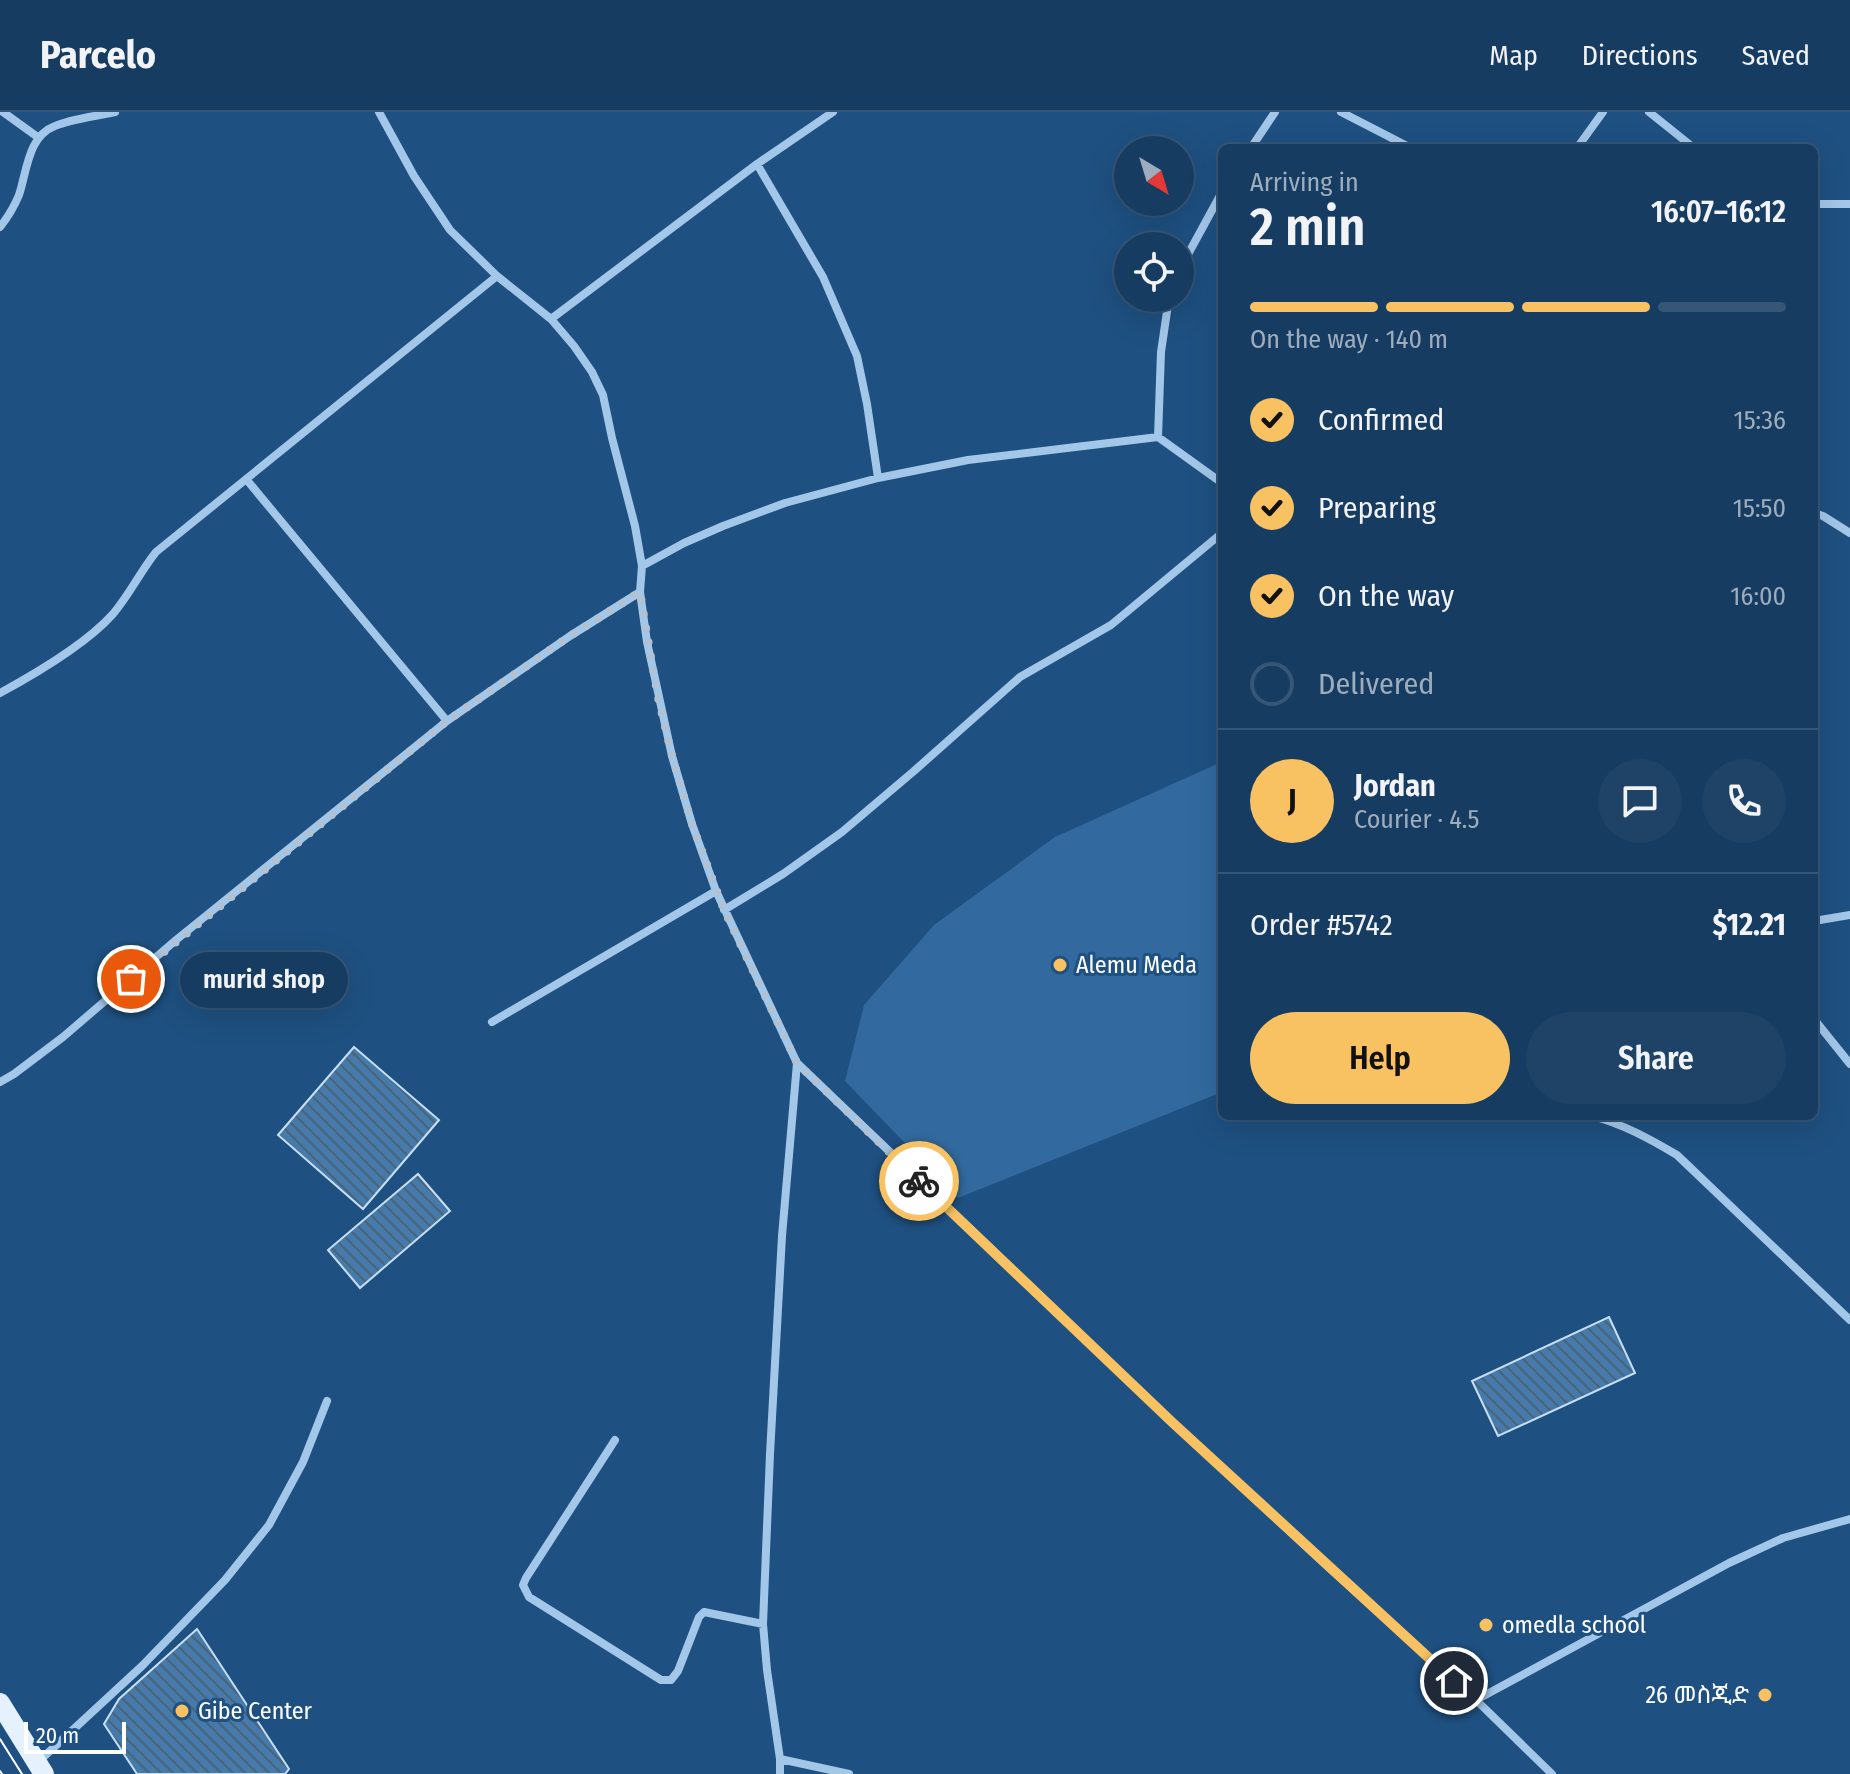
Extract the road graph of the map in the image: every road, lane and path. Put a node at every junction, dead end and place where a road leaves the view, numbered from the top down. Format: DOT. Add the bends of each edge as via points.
graph roads {
  1 [pos="3,112"];
  2 [pos="115,112"];
  3 [pos="379,112"];
  4 [pos="833,112"];
  5 [pos="1275,112"];
  6 [pos="1341,112"];
  7 [pos="1603,112"];
  8 [pos="1649,112"];
  9 [pos="79,116"];
  10 [pos="39,138"];
  11 [pos="1254,144"];
  12 [pos="1403,144"];
  13 [pos="1580,144"];
  14 [pos="1689,144"];
  15 [pos="757,164"];
  16 [pos="1818,204"];
  17 [pos="1850,204"];
  18 [pos="1218,207"];
  19 [pos="0,227"];
  20 [pos="1194,246"];
  21 [pos="497,276"];
  22 [pos="1167,312"];
  23 [pos="551,319"];
  24 [pos="1158,437"];
  25 [pos="878,478"];
  26 [pos="246,479"];
  27 [pos="1218,480"];
  28 [pos="1818,514"];
  29 [pos="1850,533"];
  30 [pos="1218,536"];
  31 [pos="642,566"];
  32 [pos="640,592"];
  33 [pos="0,693"];
  34 [pos="447,721"];
  35 [pos="716,891"];
  36 [pos="724,910"];
  37 [pos="1850,915"];
  38 [pos="1818,920"];
  39 [pos="492,1022"];
  40 [pos="1818,1024"];
  41 [pos="797,1063"];
  42 [pos="1850,1064"];
  43 [pos="0,1082"];
  44 [pos="1607,1120"];
  45 [pos="1850,1320"];
  46 [pos="327,1401"];
  47 [pos="615,1440"];
  48 [pos="1850,1519"];
  49 [pos="763,1624"];
  50 [pos="1476,1700"];
  51 [pos="0,1703"];
  52 [pos="780,1759"];
  53 [pos="41,1768"];
  54 [pos="780,1774"];
  55 [pos="849,1774"];
  56 [pos="1552,1774"];
  1 -- 10 [label="street"];
  2 -- 9 [label="street"];
  3 -- 21 [label="street" via="450,230"];
  4 -- 15 [label="street"];
  5 -- 11 [label="street"];
  6 -- 12 [label="street"];
  7 -- 13 [label="street"];
  8 -- 14 [label="street"];
  9 -- 10 [label="street"];
  10 -- 19 [label="street"];
  15 -- 23 [label="street"];
  15 -- 25 [label="street" via="823,277 857,356"];
  16 -- 17 [label="street"];
  18 -- 20 [label="street"];
  21 -- 23 [label="street"];
  21 -- 26 [label="street"];
  22 -- 24 [label="street"];
  23 -- 31 [label="street" via="603,395"];
  24 -- 25 [label="street" via="968,460"];
  24 -- 27 [label="street"];
  25 -- 31 [label="street" via="723,526"];
  26 -- 33 [label="street" via="156,552 99,627"];
  26 -- 34 [label="street"];
  28 -- 29 [label="street"];
  30 -- 36 [label="street" via="1111,625 1020,677 842,832"];
  31 -- 32 [label="street"];
  32 -- 34 [label="street"];
  32 -- 35 [label="street" via="672,756"];
  34 -- 43 [label="street" via="63,1037"];
  35 -- 36 [label="street"];
  35 -- 39 [label="street"];
  36 -- 41 [label="street"];
  37 -- 38 [label="street"];
  40 -- 42 [label="street"];
  41 -- 49 [label="street" via="782,1236"];
  41 -- 50 [label="street" via="1173,1423"];
  44 -- 45 [label="street" via="1677,1155"];
  46 -- 53 [label="street" via="303,1462 269,1525 225,1580"];
  47 -- 49 [label="street" via="526,1578 523,1585 529,1597 661,1680 671,1680 678,1671 704,1612"];
  48 -- 50 [label="street" via="1783,1538 1729,1563"];
  49 -- 52 [label="street"];
  50 -- 56 [label="street"];
  51 -- 53 [label="main road"];
  52 -- 54 [label="street"];
  52 -- 55 [label="street"];
}
